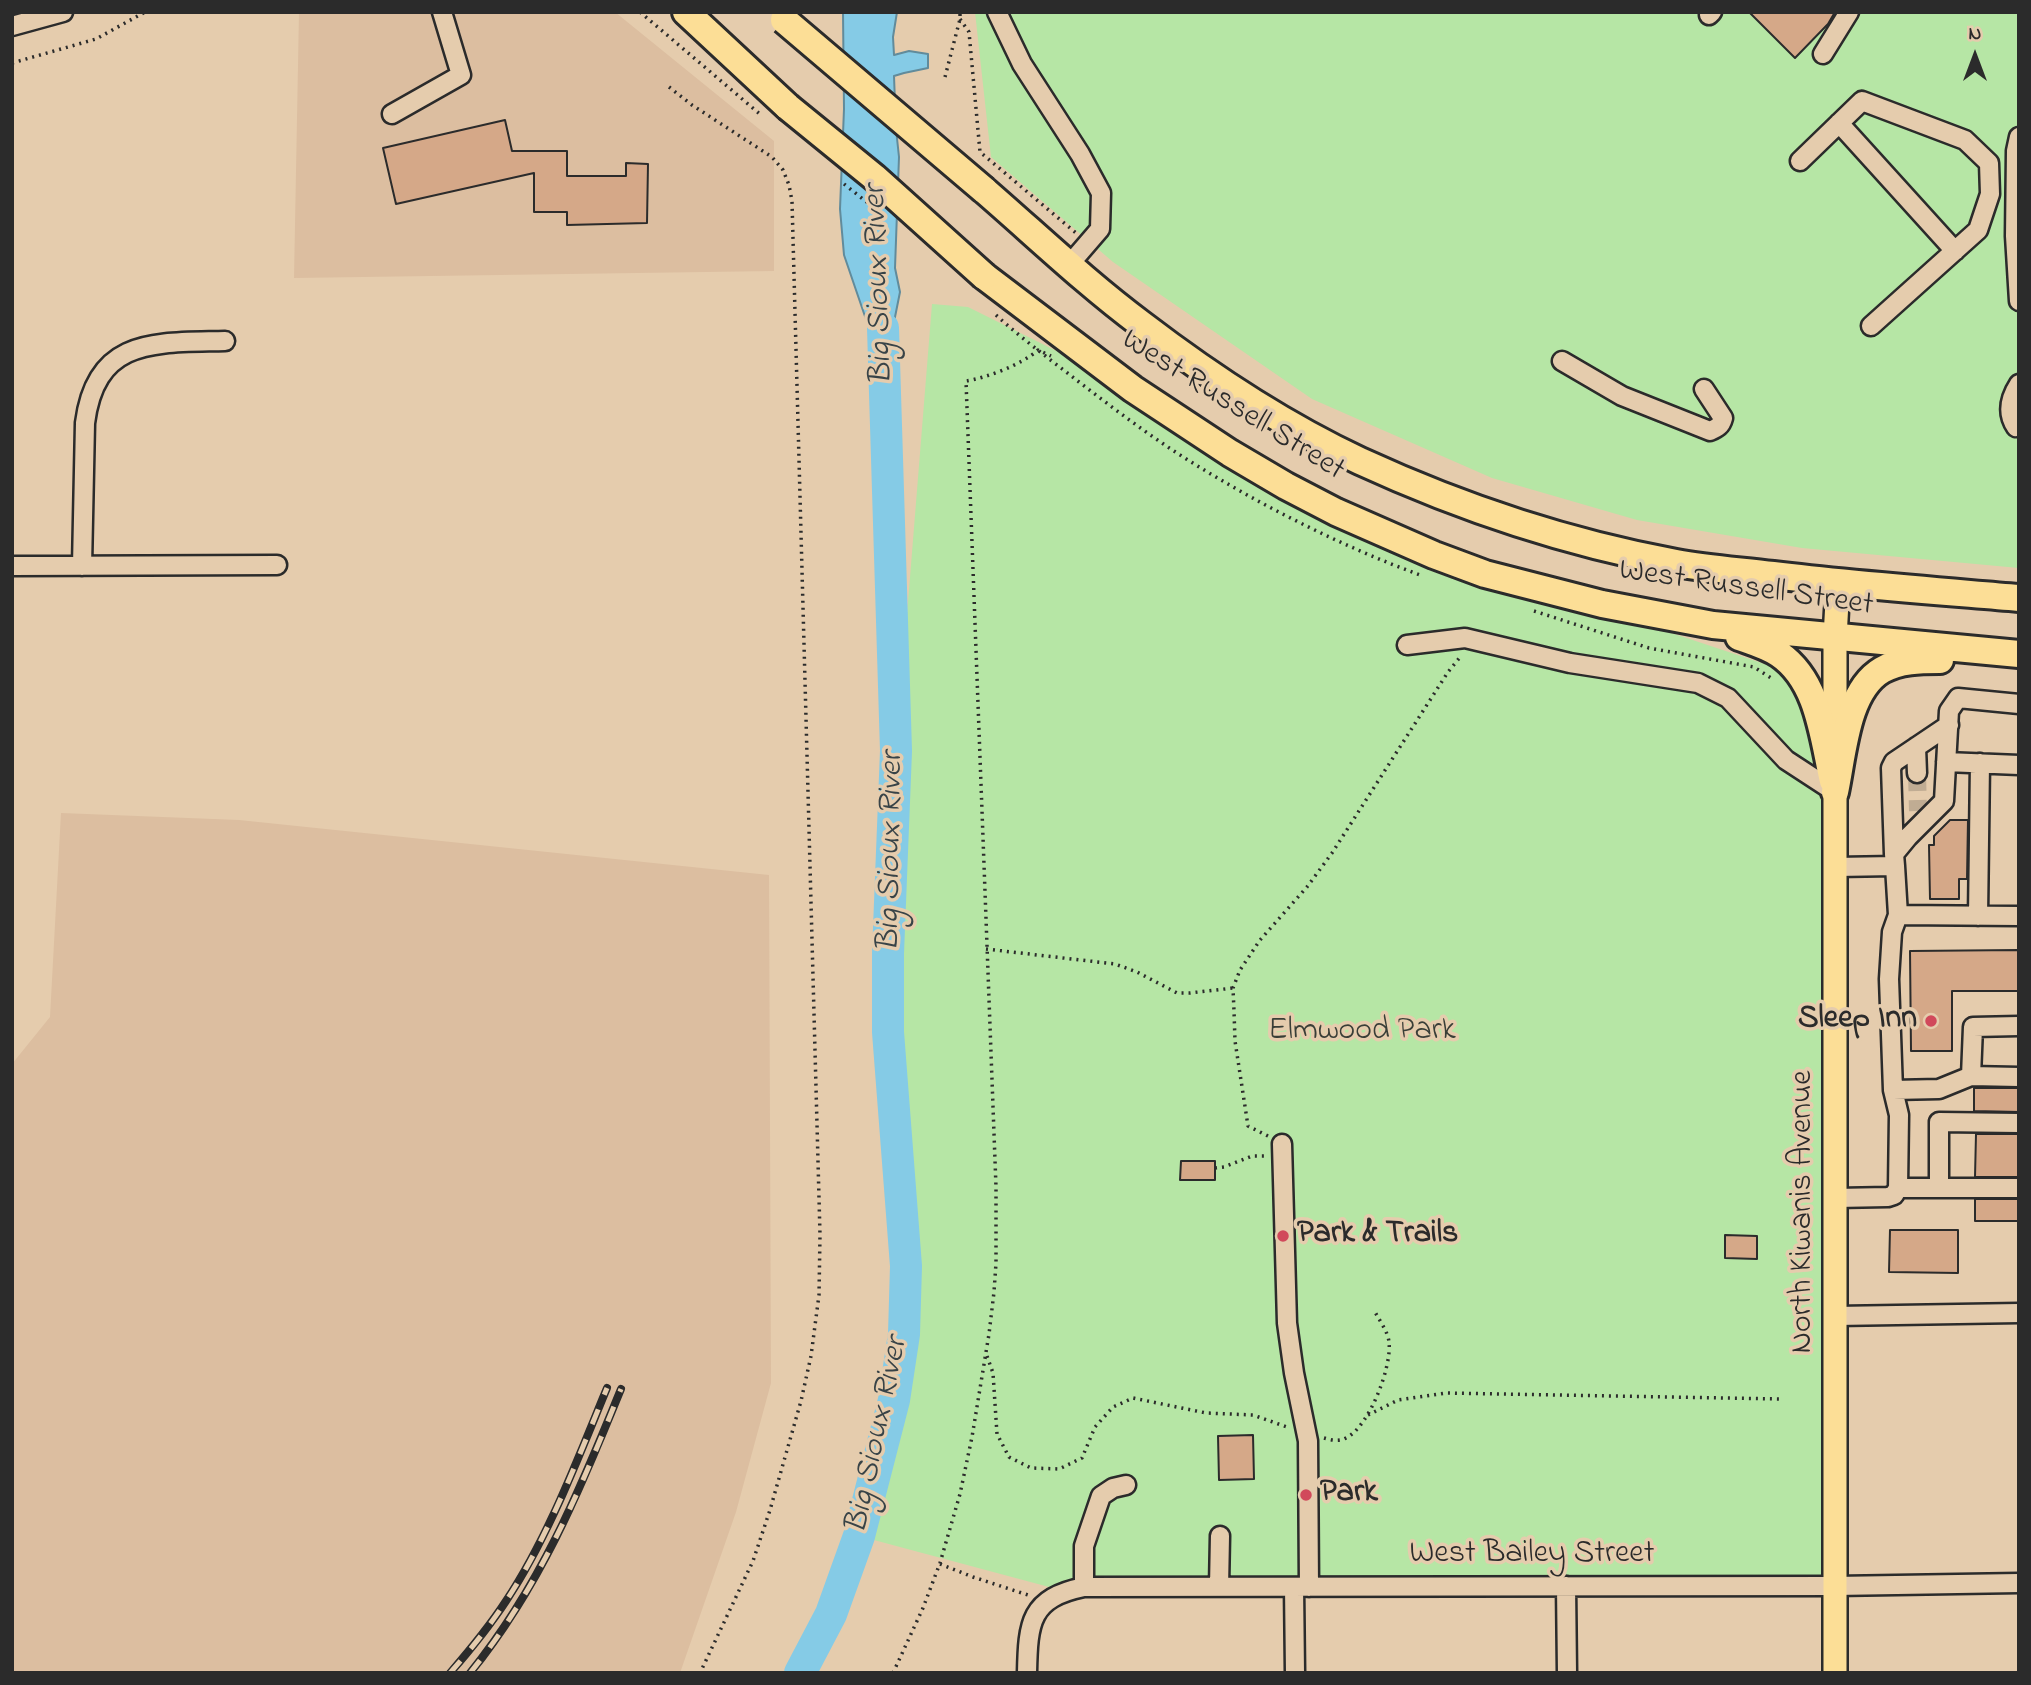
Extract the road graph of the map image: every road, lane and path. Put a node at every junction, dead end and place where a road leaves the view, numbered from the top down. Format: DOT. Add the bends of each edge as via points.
graph roads {
  1 [pos="145,12"];
  2 [pos="442,12"];
  3 [pos="640,12"];
  4 [pos="686,12"];
  5 [pos="960,12"];
  6 [pos="997,12"];
  7 [pos="1849,12"];
  8 [pos="57,13"];
  9 [pos="780,16"];
  10 [pos="960,19"];
  11 [pos="12,26"];
  12 [pos="1823,54"];
  13 [pos="12,64"];
  14 [pos="945,77"];
  15 [pos="669,87"];
  16 [pos="392,114"];
  17 [pos="762,115"];
  18 [pos="1839,123"];
  19 [pos="2019,137"];
  20 [pos="1800,161"];
  21 [pos="1087,242"];
  22 [pos="1955,251"];
  23 [pos="1069,265"];
  24 [pos="2019,301"];
  25 [pos="1871,326"];
  26 [pos="225,341"];
  27 [pos="1038,351"];
  28 [pos="1562,361"];
  29 [pos="2019,384"];
  30 [pos="1704,389"];
  31 [pos="2019,426"];
  32 [pos="277,565"];
  33 [pos="12,566"];
  34 [pos="82,566"];
  35 [pos="1838,583"];
  36 [pos="2019,598"];
  37 [pos="1677,620"];
  38 [pos="1465,638"];
  39 [pos="1836,638"];
  40 [pos="1407,645"];
  41 [pos="2019,656"];
  42 [pos="2019,704"];
  43 [pos="1949,725"];
  44 [pos="1916,747"];
  45 [pos="1947,762"];
  46 [pos="1980,763"];
  47 [pos="2019,765"];
  48 [pos="1917,773"];
  49 [pos="1836,792"];
  50 [pos="1895,860"];
  51 [pos="1836,867"];
  52 [pos="1898,915"];
  53 [pos="1978,916"];
  54 [pos="2019,916"];
  55 [pos="986,949"];
  56 [pos="1233,988"];
  57 [pos="2019,1026"];
  58 [pos="1971,1076"];
  59 [pos="2019,1077"];
  60 [pos="1939,1089"];
  61 [pos="1893,1090"];
  62 [pos="1939,1122"];
  63 [pos="2019,1123"];
  64 [pos="1248,1126"];
  65 [pos="1283,1150"];
  66 [pos="1215,1168"];
  67 [pos="1898,1188"];
  68 [pos="1939,1188"];
  69 [pos="2019,1188"];
  70 [pos="1836,1198"];
  71 [pos="1375,1312"];
  72 [pos="2019,1313"];
  73 [pos="1836,1316"];
  74 [pos="986,1354"];
  75 [pos="1782,1399"];
  76 [pos="1366,1416"];
  77 [pos="1306,1433"];
  78 [pos="1126,1485"];
  79 [pos="1220,1536"];
  80 [pos="940,1563"];
  81 [pos="2019,1583"];
  82 [pos="1566,1586"];
  83 [pos="1835,1586"];
  84 [pos="1084,1587"];
  85 [pos="1219,1587"];
  86 [pos="1301,1587"];
  87 [pos="1047,1600"];
  88 [pos="700,1673"];
  89 [pos="893,1673"];
  90 [pos="1027,1673"];
  91 [pos="1295,1673"];
  92 [pos="1567,1673"];
  93 [pos="1835,1673"];
  1 -- 13 [label="path" via="96,39"];
  2 -- 16 [label="street" via="461,75"];
  3 -- 17 [label="path"];
  4 -- 37 [label="highway, West Russell Street, bridge" via="984,276 1144,397 1230,453 1336,512 1434,555 1485,574"];
  5 -- 10 [label="path"];
  6 -- 21 [label="street" via="1022,64 1101,192 1100,229"];
  7 -- 12 [label="street"];
  8 -- 11 [label="street"];
  9 -- 23 [label="highway, West Russell Street, bridge"];
  10 -- 14 [label="path"];
  10 -- 21 [label="path" via="969,32 980,152"];
  15 -- 88 [label="path" via="772,157 783,170 792,201 820,1235 819,1295 801,1401 753,1561"];
  18 -- 20 [label="street"];
  18 -- 22 [label="street"];
  18 -- 22 [label="street" via="1862,101 1965,139 1989,163 1990,194 1978,230"];
  19 -- 24 [label="street" via="2015,236"];
  21 -- 23 [label="street"];
  22 -- 25 [label="street"];
  23 -- 35 [label="highway, West Russell Street" via="1140,323 1243,394 1338,450 1416,485 1536,528 1616,550 1677,563"];
  26 -- 34 [label="street" via="142,346 116,359 96,380 85,423"];
  27 -- 55 [label="path" via="978,380 966,381"];
  28 -- 30 [label="street" via="1622,396 1710,431 1723,418"];
  29 -- 31 [label="street" via="2009,410 2011,420"];
  32 -- 34 [label="street"];
  33 -- 34 [label="street"];
  35 -- 36 [label="highway, West Russell Street"];
  35 -- 39 [label="main road, North Kiwanis Avenue"];
  37 -- 39 [label="highway, West Russell Street"];
  37 -- 49 [label="highway" via="1759,644 1790,663 1816,710"];
  38 -- 40 [label="street"];
  38 -- 49 [label="street" via="1570,663 1698,682 1728,698 1786,760"];
  38 -- 56 [label="path" via="1461,655 1332,853 1260,940"];
  39 -- 41 [label="highway, West Russell Street"];
  39 -- 49 [label="main road, North Kiwanis Avenue"];
  41 -- 49 [label="highway" via="1921,660 1881,670 1858,694 1852,710"];
  42 -- 43 [label="street" via="1958,698 1949,711"];
  43 -- 44 [label="street"];
  43 -- 45 [label="street"];
  44 -- 48 [label="street"];
  44 -- 50 [label="street" via="1891,768"];
  45 -- 46 [label="street"];
  45 -- 50 [label="street" via="1944,801 1918,819"];
  46 -- 47 [label="street"];
  46 -- 53 [label="street"];
  49 -- 51 [label="main road, North Kiwanis Avenue"];
  50 -- 51 [label="street"];
  50 -- 52 [label="street"];
  51 -- 70 [label="main road, North Kiwanis Avenue"];
  52 -- 53 [label="street"];
  52 -- 61 [label="street" via="1892,932 1889,979"];
  53 -- 54 [label="street"];
  55 -- 56 [label="path" via="1115,964 1177,993"];
  55 -- 74 [label="path" via="997,1229"];
  56 -- 64 [label="path" via="1235,1041"];
  57 -- 58 [label="street" via="1973,1027"];
  58 -- 59 [label="street"];
  58 -- 60 [label="street"];
  60 -- 61 [label="street"];
  60 -- 62 [label="street"];
  61 -- 67 [label="street" via="1899,1115"];
  62 -- 63 [label="street"];
  62 -- 68 [label="street"];
  65 -- 66 [label="path"];
  65 -- 77 [label="street" via="1287,1323"];
  67 -- 68 [label="street"];
  67 -- 70 [label="street" via="1888,1197"];
  68 -- 69 [label="street"];
  70 -- 73 [label="main road, North Kiwanis Avenue"];
  71 -- 76 [label="path" via="1389,1339 1389,1361"];
  72 -- 73 [label="street"];
  73 -- 83 [label="main road, North Kiwanis Avenue"];
  74 -- 77 [label="path" via="993,1373 997,1434 1009,1457 1031,1468 1059,1469 1082,1458 1095,1427 1113,1407 1133,1398 1206,1413 1253,1415"];
  74 -- 80 [label="path" via="960,1494"];
  75 -- 76 [label="path" via="1446,1393 1398,1400"];
  76 -- 77 [label="path" via="1346,1438 1334,1441"];
  77 -- 86 [label="street"];
  78 -- 84 [label="street" via="1101,1496 1084,1546"];
  79 -- 85 [label="street"];
  80 -- 87 [label="path"];
  80 -- 89 [label="path"];
  81 -- 83 [label="street, West Bailey Street"];
  82 -- 83 [label="street, West Bailey Street"];
  82 -- 86 [label="street, West Bailey Street"];
  82 -- 92 [label="street"];
  83 -- 93 [label="main road, North Kiwanis Avenue"];
  84 -- 85 [label="street, West Bailey Street"];
  84 -- 87 [label="street, West Bailey Street"];
  85 -- 86 [label="street, West Bailey Street"];
  86 -- 91 [label="street"];
  87 -- 90 [label="street" via="1030,1629"];
}
